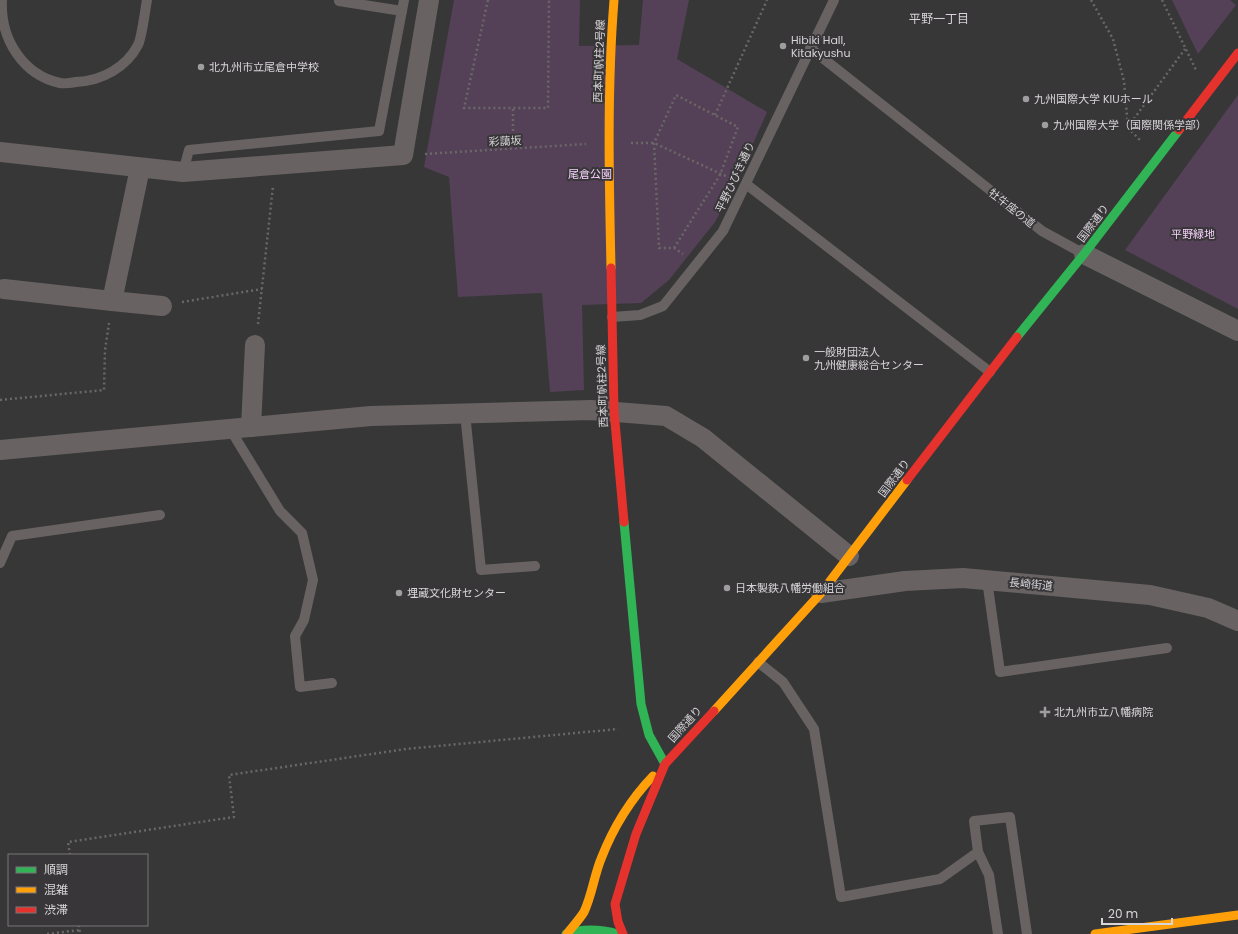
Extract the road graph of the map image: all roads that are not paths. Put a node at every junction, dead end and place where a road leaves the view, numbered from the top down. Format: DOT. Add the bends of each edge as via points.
graph roads {
  1 [pos="2,0"];
  2 [pos="147,0"];
  3 [pos="404,0"];
  4 [pos="429,0"];
  5 [pos="614,0"];
  6 [pos="834,0"];
  7 [pos="339,1"];
  8 [pos="402,11"];
  9 [pos="810,48"];
  10 [pos="1238,53"];
  11 [pos="1230,64"];
  12 [pos="1238,71"];
  13 [pos="0,152"];
  14 [pos="140,168"];
  15 [pos="183,172"];
  16 [pos="746,184"];
  17 [pos="1084,254"];
  18 [pos="4,289"];
  19 [pos="112,301"];
  20 [pos="162,306"];
  21 [pos="612,317"];
  22 [pos="1238,331"];
  23 [pos="255,345"];
  24 [pos="990,372"];
  25 [pos="614,411"];
  26 [pos="465,413"];
  27 [pos="251,427"];
  28 [pos="230,429"];
  29 [pos="0,450"];
  30 [pos="160,514"];
  31 [pos="849,556"];
  32 [pos="0,562"];
  33 [pos="535,566"];
  34 [pos="987,580"];
  35 [pos="821,593"];
  36 [pos="1238,621"];
  37 [pos="1167,648"];
  38 [pos="758,662"];
  39 [pos="332,683"];
  40 [pos="665,764"];
  41 [pos="978,852"];
  42 [pos="1238,915"];
  43 [pos="566,934"];
  44 [pos="618,934"];
  45 [pos="623,934"];
  46 [pos="998,934"];
  47 [pos="1027,934"];
  48 [pos="1095,934"];
  1 -- 2 [label="lane" via="3,26 8,46 22,63 38,76 62,83 86,82 105,76 126,62 138,44"];
  3 -- 8 [label="lane"];
  4 -- 15 [label="street" via="403,155"];
  5 -- 21 [label="street, 西本町帆柱2号線" via="610,51 609,143"];
  6 -- 9 [label="lane, 平野ひびき通り"];
  7 -- 8 [label="lane"];
  8 -- 15 [label="lane" via="379,131 189,150"];
  9 -- 16 [label="lane, 平野ひびき通り"];
  9 -- 17 [label="lane, 牡牛座の道" via="1042,231"];
  10 -- 11 [label="street, 国際通り"];
  11 -- 12 [label="lane"];
  11 -- 17 [label="street, 国際通り"];
  13 -- 14 [label="street"];
  14 -- 15 [label="street"];
  14 -- 19 [label="street"];
  16 -- 21 [label="lane, 平野ひびき通り" via="723,231 662,306 640,315"];
  16 -- 24 [label="lane"];
  17 -- 22 [label="street, 牡牛座の道"];
  17 -- 24 [label="street, 国際通り"];
  18 -- 19 [label="street"];
  19 -- 20 [label="street"];
  21 -- 25 [label="street, 西本町帆柱2号線"];
  23 -- 27 [label="street"];
  24 -- 31 [label="street, 国際通り"];
  25 -- 26 [label="street"];
  25 -- 31 [label="street" via="666,416 703,438"];
  25 -- 40 [label="street, 西本町帆柱2号線" via="641,704 649,735"];
  26 -- 27 [label="street" via="371,416"];
  26 -- 33 [label="lane" via="481,570"];
  27 -- 28 [label="street"];
  28 -- 29 [label="street"];
  28 -- 39 [label="lane" via="280,511 302,533 313,580 304,620 295,636 300,687"];
  30 -- 32 [label="lane" via="12,536"];
  31 -- 35 [label="street, 国際通り"];
  34 -- 35 [label="street, 長崎街道" via="963,578 905,582"];
  34 -- 36 [label="street, 長崎街道" via="1150,595 1208,608"];
  34 -- 37 [label="lane" via="1000,672"];
  35 -- 38 [label="street, 国際通り"];
  38 -- 40 [label="street, 国際通り"];
  38 -- 41 [label="lane" via="783,682 814,729 841,897 940,879"];
  40 -- 43 [label="street" via="643,786 620,819 601,860 589,901 580,918"];
  40 -- 45 [label="street, 国際通り" via="636,834 615,904"];
  41 -- 46 [label="lane" via="990,875"];
  41 -- 47 [label="lane" via="974,821 1010,817"];
  42 -- 48 [label="street"];
  43 -- 44 [label="street" via="598,928"];
}
